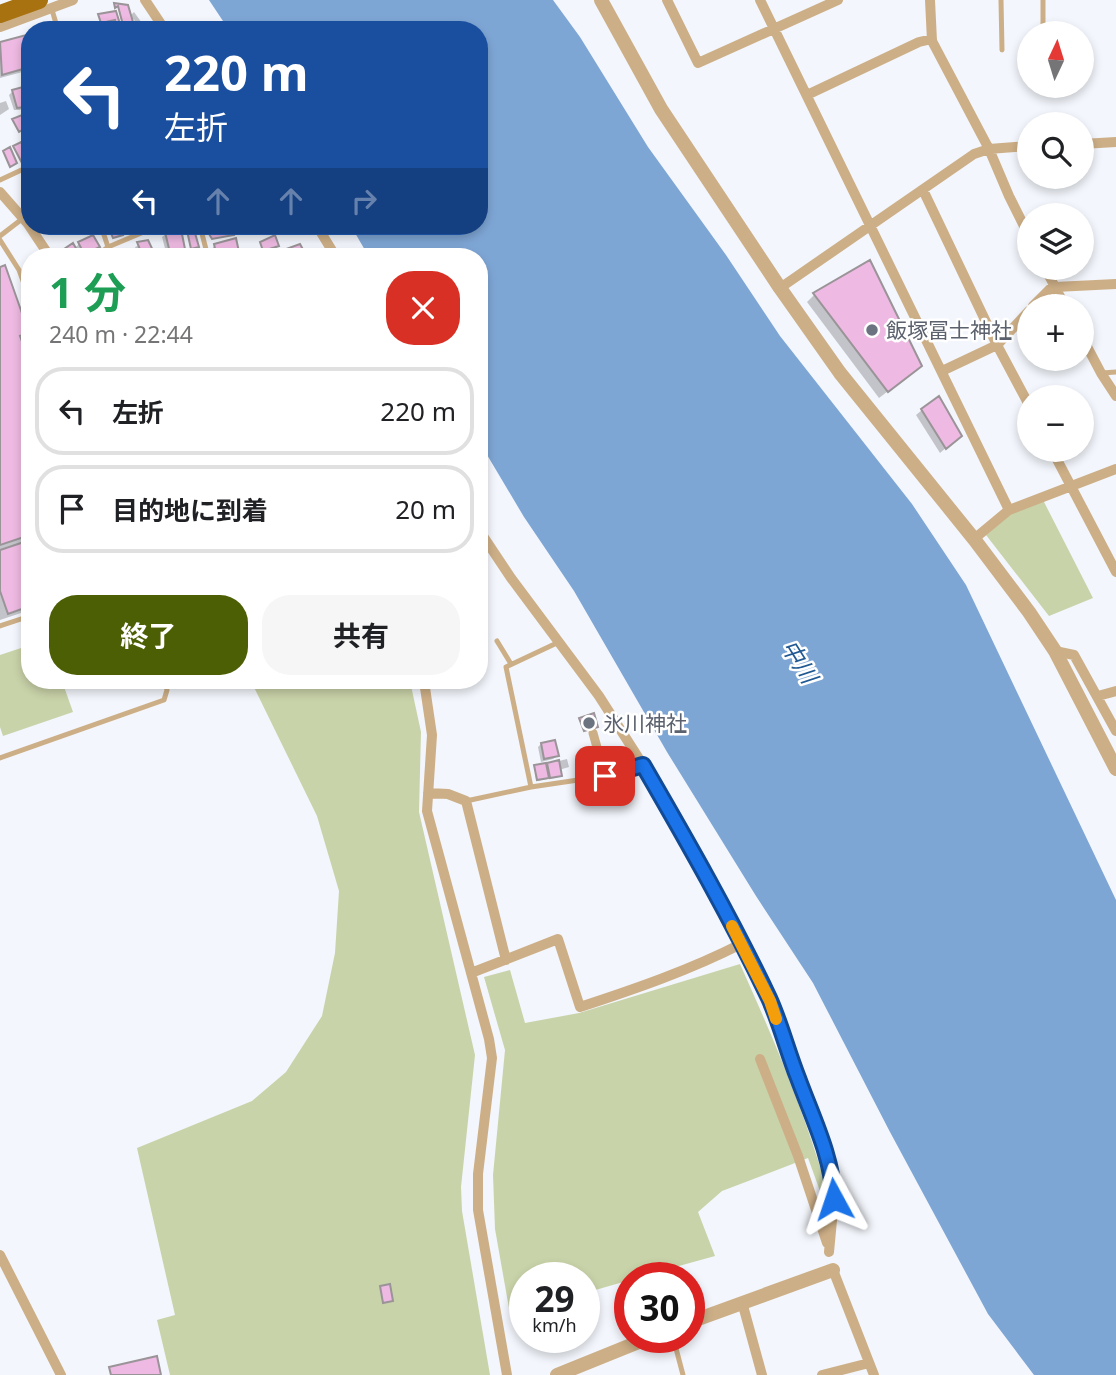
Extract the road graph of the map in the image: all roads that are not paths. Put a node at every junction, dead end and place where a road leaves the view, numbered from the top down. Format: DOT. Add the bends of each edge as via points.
graph roads {
  1 [pos="73,0"];
  2 [pos="145,0"];
  3 [pos="601,0"];
  4 [pos="667,0"];
  5 [pos="760,0"];
  6 [pos="838,0"];
  7 [pos="930,0"];
  8 [pos="1002,0"];
  9 [pos="1043,0"];
  10 [pos="46,5"];
  11 [pos="0,14"];
  12 [pos="54,21"];
  13 [pos="159,21"];
  14 [pos="1043,21"];
  15 [pos="0,27"];
  16 [pos="775,28"];
  17 [pos="932,39"];
  18 [pos="1002,50"];
  19 [pos="807,95"];
  20 [pos="1116,142"];
  21 [pos="1094,143"];
  22 [pos="1017,147"];
  23 [pos="989,149"];
  24 [pos="21,170"];
  25 [pos="0,180"];
  26 [pos="923,190"];
  27 [pos="0,192"];
  28 [pos="1017,212"];
  29 [pos="21,216"];
  30 [pos="21,220"];
  31 [pos="871,227"];
  32 [pos="104,235"];
  33 [pos="137,235"];
  34 [pos="0,238"];
  35 [pos="108,247"];
  36 [pos="21,275"];
  37 [pos="1052,280"];
  38 [pos="1116,284"];
  39 [pos="1055,286"];
  40 [pos="780,288"];
  41 [pos="1046,294"];
  42 [pos="1059,294"];
  43 [pos="1017,324"];
  44 [pos="997,345"];
  45 [pos="1094,360"];
  46 [pos="942,371"];
  47 [pos="1116,372"];
  48 [pos="1101,373"];
  49 [pos="1018,385"];
  50 [pos="1116,396"];
  51 [pos="1058,462"];
  52 [pos="1116,469"];
  53 [pos="1070,486"];
  54 [pos="1009,510"];
  55 [pos="974,539"];
  56 [pos="488,543"];
  57 [pos="1116,572"];
  58 [pos="21,619"];
  59 [pos="0,626"];
  60 [pos="497,640"];
  61 [pos="560,642"];
  62 [pos="1055,652"];
  63 [pos="511,664"];
  64 [pos="167,689"];
  65 [pos="425,689"];
  66 [pos="1116,691"];
  67 [pos="1098,696"];
  68 [pos="1116,731"];
  69 [pos="593,733"];
  70 [pos="0,758"];
  71 [pos="1114,758"];
  72 [pos="643,765"];
  73 [pos="605,776"];
  74 [pos="531,787"];
  75 [pos="428,793"];
  76 [pos="466,801"];
  77 [pos="741,944"];
  78 [pos="506,960"];
  79 [pos="471,973"];
  80 [pos="760,1059"];
  81 [pos="829,1252"];
  82 [pos="0,1255"];
  83 [pos="833,1270"];
  84 [pos="742,1302"];
  85 [pos="705,1316"];
  86 [pos="614,1353"];
  87 [pos="677,1353"];
  88 [pos="869,1363"];
  89 [pos="566,1373"];
  90 [pos="61,1375"];
  91 [pos="507,1375"];
  92 [pos="683,1375"];
  93 [pos="762,1375"];
  94 [pos="822,1375"];
  95 [pos="874,1375"];
  1 -- 10 [label="street"];
  2 -- 13 [label="street"];
  3 -- 40 [label="street" via="661,109"];
  4 -- 16 [label="street" via="698,63"];
  5 -- 16 [label="street"];
  6 -- 16 [label="street"];
  7 -- 17 [label="street"];
  8 -- 18 [label="lane"];
  9 -- 14 [label="lane"];
  10 -- 11 [label="main road"];
  10 -- 12 [label="lane"];
  10 -- 15 [label="street"];
  16 -- 19 [label="street"];
  17 -- 19 [label="street"];
  17 -- 23 [label="street"];
  19 -- 31 [label="street"];
  20 -- 21 [label="street"];
  22 -- 23 [label="street"];
  23 -- 26 [label="street" via="974,154"];
  23 -- 28 [label="street"];
  24 -- 25 [label="lane"];
  26 -- 31 [label="street"];
  26 -- 44 [label="street"];
  27 -- 29 [label="street"];
  30 -- 34 [label="lane"];
  31 -- 40 [label="street"];
  31 -- 46 [label="street"];
  32 -- 35 [label="lane"];
  33 -- 35 [label="lane"];
  34 -- 36 [label="lane"];
  37 -- 39 [label="street"];
  38 -- 39 [label="street"];
  39 -- 41 [label="street"];
  39 -- 42 [label="street"];
  40 -- 55 [label="street" via="840,373"];
  43 -- 44 [label="street"];
  44 -- 46 [label="street"];
  44 -- 49 [label="street"];
  45 -- 48 [label="street"];
  46 -- 54 [label="street"];
  47 -- 48 [label="lane"];
  48 -- 50 [label="street"];
  51 -- 53 [label="street"];
  52 -- 53 [label="street"];
  53 -- 54 [label="street"];
  53 -- 57 [label="street"];
  54 -- 55 [label="street"];
  55 -- 62 [label="street"];
  56 -- 61 [label="street"];
  58 -- 59 [label="lane"];
  60 -- 63 [label="lane"];
  61 -- 63 [label="lane"];
  61 -- 72 [label="street"];
  62 -- 67 [label="street" via="1074,654"];
  62 -- 71 [label="street"];
  63 -- 74 [label="lane" via="506,667"];
  64 -- 70 [label="lane" via="164,700"];
  65 -- 75 [label="street" via="432,735"];
  66 -- 67 [label="street"];
  67 -- 68 [label="street"];
  69 -- 73 [label="street"];
  72 -- 73 [label="lane"];
  72 -- 77 [label="street"];
  73 -- 74 [label="lane"];
  74 -- 76 [label="lane"];
  75 -- 76 [label="street"];
  75 -- 79 [label="street" via="427,811"];
  76 -- 78 [label="street"];
  77 -- 78 [label="street" via="580,1007 558,939"];
  77 -- 81 [label="street" via="770,1001 827,1153 834,1199"];
  78 -- 79 [label="street"];
  79 -- 91 [label="street" via="492,1058 478,1210"];
  80 -- 81 [label="street"];
  81 -- 83 [label="lane"];
  82 -- 90 [label="street"];
  83 -- 84 [label="street"];
  83 -- 88 [label="street"];
  84 -- 85 [label="street"];
  84 -- 93 [label="street"];
  86 -- 89 [label="street"];
  87 -- 92 [label="lane"];
  88 -- 94 [label="street"];
  88 -- 95 [label="street"];
}
